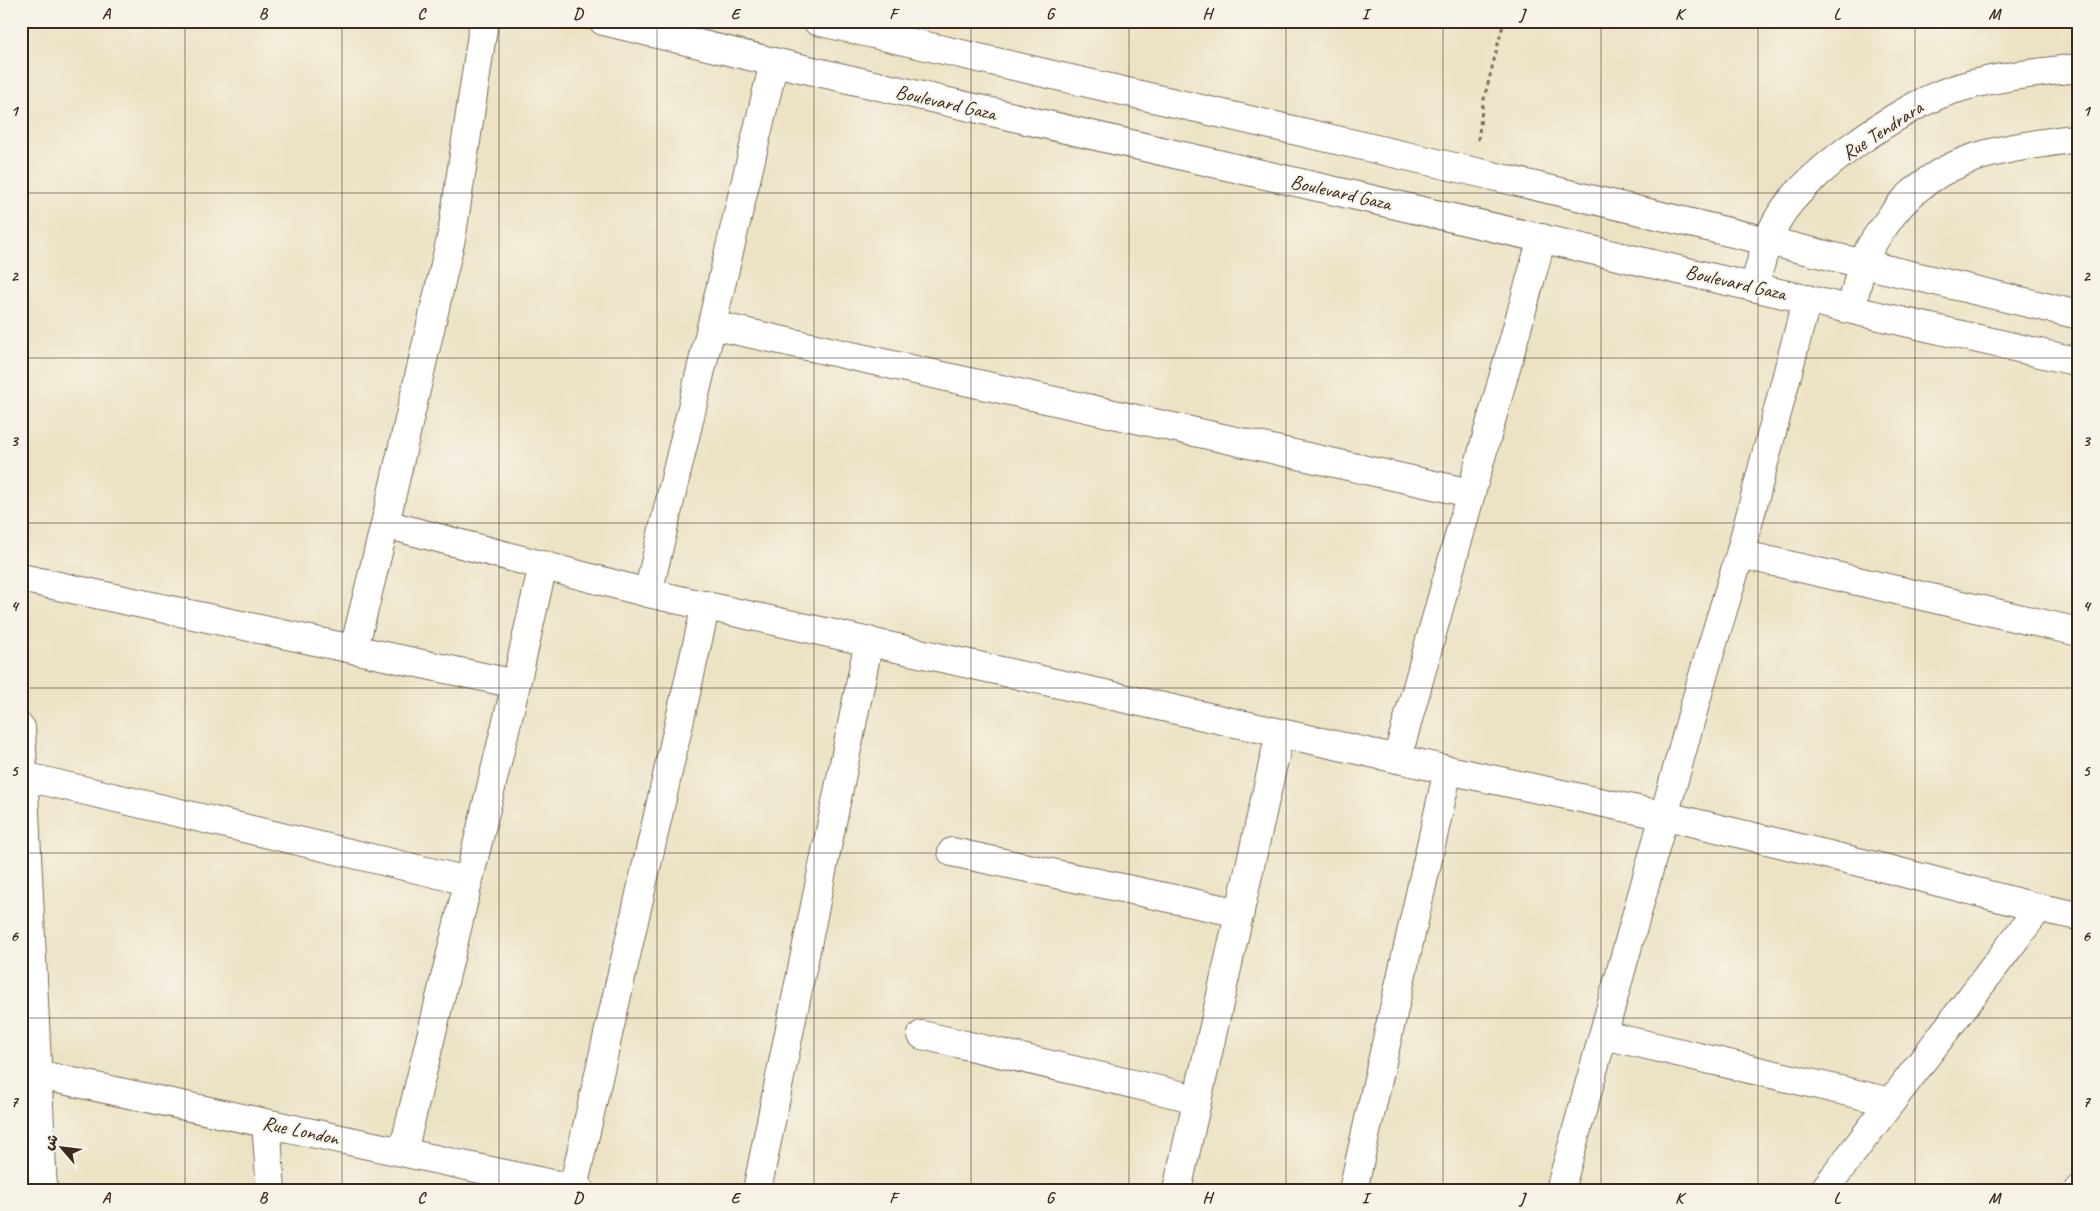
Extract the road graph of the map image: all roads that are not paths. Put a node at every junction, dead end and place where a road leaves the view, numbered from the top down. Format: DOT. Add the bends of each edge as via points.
graph roads {
  1 [pos="484,21"];
  2 [pos="603,21"];
  3 [pos="817,21"];
  4 [pos="774,62"];
  5 [pos="2079,68"];
  6 [pos="2079,138"];
  7 [pos="1542,238"];
  8 [pos="1767,241"];
  9 [pos="1862,264"];
  10 [pos="1754,287"];
  11 [pos="1807,299"];
  12 [pos="1852,309"];
  13 [pos="2079,315"];
  14 [pos="712,326"];
  15 [pos="2079,362"];
  16 [pos="1470,492"];
  17 [pos="385,524"];
  18 [pos="1740,554"];
  19 [pos="543,565"];
  20 [pos="21,578"];
  21 [pos="648,593"];
  22 [pos="706,605"];
  23 [pos="2079,632"];
  24 [pos="869,642"];
  25 [pos="354,649"];
  26 [pos="516,684"];
  27 [pos="21,728"];
  28 [pos="1280,733"];
  29 [pos="1397,759"];
  30 [pos="1448,770"];
  31 [pos="23,776"];
  32 [pos="1666,816"];
  33 [pos="952,852"];
  34 [pos="468,881"];
  35 [pos="2039,908"];
  36 [pos="1240,913"];
  37 [pos="2079,916"];
  38 [pos="922,1035"];
  39 [pos="1604,1035"];
  40 [pos="29,1072"];
  41 [pos="1197,1099"];
  42 [pos="1891,1102"];
  43 [pos="266,1123"];
  44 [pos="403,1152"];
  45 [pos="577,1189"];
  46 [pos="43,1190"];
  47 [pos="270,1190"];
  48 [pos="757,1190"];
  49 [pos="1177,1190"];
  50 [pos="1353,1190"];
  51 [pos="1560,1190"];
  52 [pos="1824,1190"];
  1 -- 17 [label="street" via="452,234"];
  2 -- 4 [label="street, Boulevard Gaza"];
  3 -- 8 [label="street"];
  4 -- 7 [label="street, Boulevard Gaza"];
  4 -- 14 [label="street"];
  5 -- 8 [label="street, Rue Tendrara" via="1987,80 1948,91 1911,107 1813,179 1779,218"];
  6 -- 9 [label="street" via="1982,154 1948,167 1918,187 1892,213"];
  7 -- 10 [label="street, Boulevard Gaza"];
  7 -- 16 [label="street"];
  8 -- 9 [label="street"];
  8 -- 10 [label="street, Rue Tendrara"];
  9 -- 12 [label="street"];
  9 -- 13 [label="street"];
  10 -- 11 [label="street, Boulevard Gaza"];
  11 -- 12 [label="street, Boulevard Gaza"];
  11 -- 18 [label="street"];
  12 -- 15 [label="street, Boulevard Gaza"];
  14 -- 16 [label="street"];
  14 -- 21 [label="street"];
  16 -- 29 [label="street"];
  17 -- 19 [label="street"];
  17 -- 25 [label="street"];
  18 -- 23 [label="street"];
  18 -- 32 [label="street" via="1702,679"];
  19 -- 21 [label="street"];
  19 -- 26 [label="street"];
  20 -- 25 [label="street"];
  21 -- 22 [label="street"];
  22 -- 24 [label="street"];
  22 -- 45 [label="street"];
  24 -- 28 [label="street"];
  24 -- 48 [label="street"];
  25 -- 26 [label="street"];
  26 -- 34 [label="street"];
  27 -- 31 [label="street"];
  28 -- 29 [label="street"];
  28 -- 36 [label="street"];
  29 -- 30 [label="street"];
  30 -- 32 [label="street"];
  30 -- 50 [label="street"];
  31 -- 34 [label="street"];
  31 -- 40 [label="street"];
  32 -- 35 [label="street"];
  32 -- 39 [label="street"];
  33 -- 36 [label="street"];
  34 -- 44 [label="street"];
  35 -- 37 [label="street"];
  35 -- 42 [label="street"];
  36 -- 41 [label="street"];
  38 -- 41 [label="street"];
  39 -- 42 [label="street"];
  39 -- 51 [label="street"];
  40 -- 43 [label="street, Rue London"];
  40 -- 46 [label="street"];
  41 -- 49 [label="street"];
  42 -- 52 [label="street"];
  43 -- 44 [label="street, Rue London"];
  43 -- 47 [label="street"];
  44 -- 45 [label="street, Rue London"];
}
